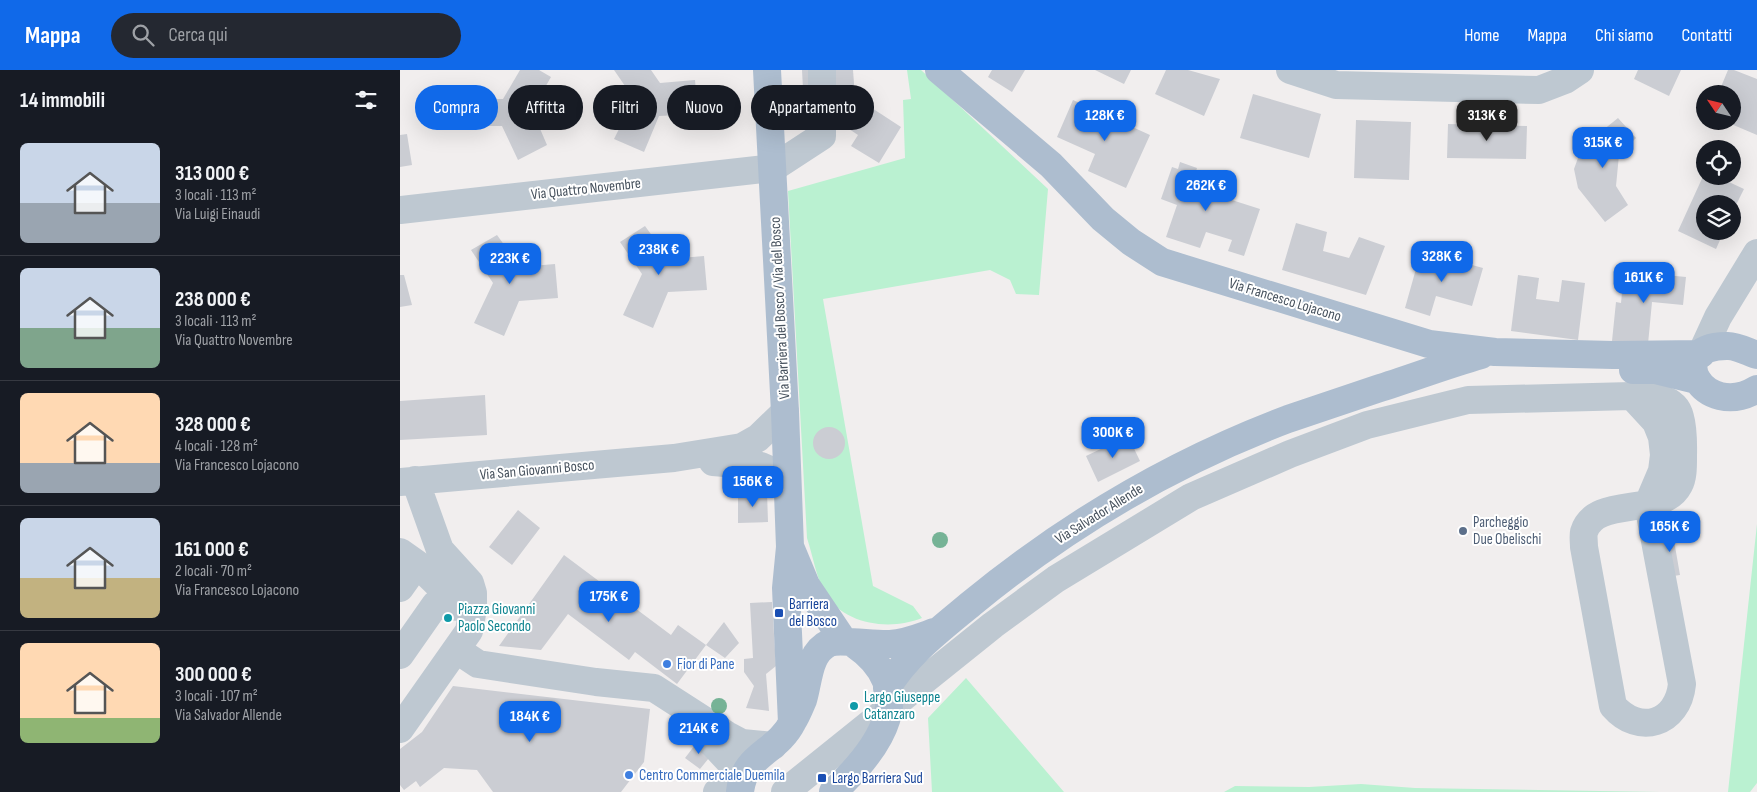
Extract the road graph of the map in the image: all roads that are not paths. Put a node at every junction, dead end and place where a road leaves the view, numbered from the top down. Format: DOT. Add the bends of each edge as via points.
graph roads {
  1 [pos="767,70"];
  2 [pos="822,70"];
  3 [pos="939,70"];
  4 [pos="1290,70"];
  5 [pos="1580,70"];
  6 [pos="773,168"];
  7 [pos="400,210"];
  8 [pos="1757,253"];
  9 [pos="1753,351"];
  10 [pos="1495,352"];
  11 [pos="1701,354"];
  12 [pos="1696,380"];
  13 [pos="1387,386"];
  14 [pos="1757,390"];
  15 [pos="785,412"];
  16 [pos="674,458"];
  17 [pos="786,477"];
  18 [pos="407,481"];
  19 [pos="1648,504"];
  20 [pos="790,547"];
  21 [pos="405,572"];
  22 [pos="456,606"];
  23 [pos="940,630"];
  24 [pos="849,642"];
  25 [pos="457,650"];
  26 [pos="400,654"];
  27 [pos="596,682"];
  28 [pos="889,697"];
  29 [pos="792,723"];
  30 [pos="400,729"];
  31 [pos="773,746"];
  32 [pos="741,782"];
  33 [pos="839,789"];
  34 [pos="717,792"];
  35 [pos="785,792"];
  1 -- 6 [label="main road, Via Barriera del Bosco / Via del Bosco"];
  2 -- 6 [label="street" via="822,136"];
  3 -- 10 [label="main road, Via Francesco Lojacono" via="1051,165 1103,219 1162,262 1429,344"];
  4 -- 5 [label="street" via="1336,85 1539,90"];
  6 -- 7 [label="street, Via Quattro Novembre"];
  6 -- 15 [label="main road, Via Barriera del Bosco / Via del Bosco"];
  8 -- 11 [label="street" via="1718,317"];
  9 -- 11 [label="main road, Via Francesco Lojacono" via="1729,346"];
  10 -- 11 [label="main road, Via Francesco Lojacono"];
  10 -- 13 [label="main road" via="1448,364"];
  11 -- 12 [label="main road" via="1694,361 1692,371"];
  12 -- 13 [label="main road" via="1655,370 1494,371"];
  12 -- 14 [label="main road" via="1719,396 1741,397"];
  13 -- 23 [label="main road, Via Salvador Allende" via="1287,420 1168,473 1047,546 1002,578"];
  15 -- 16 [label="street" via="758,438 742,447"];
  15 -- 17 [label="main road, Via Barriera del Bosco / Via del Bosco"];
  16 -- 17 [label="street" via="762,466"];
  16 -- 18 [label="street, Via San Giovanni Bosco"];
  17 -- 20 [label="main road, Via Barriera del Bosco / Via del Bosco"];
  18 -- 22 [label="street" via="440,550 470,583 473,593"];
  19 -- 19 [label="street" via="1682,684 1681,695 1673,710 1661,720 1650,723 1629,720 1613,706 1584,547 1584,531 1594,519 1608,511"];
  19 -- 28 [label="street" via="1663,501 1680,485 1683,470 1684,431 1678,411 1657,396 1468,400 1367,425 1191,497 1056,579"];
  20 -- 24 [label="main road" via="806,585"];
  20 -- 29 [label="main road" via="786,588"];
  21 -- 22 [label="street"];
  22 -- 25 [label="street" via="469,632"];
  22 -- 26 [label="street"];
  23 -- 24 [label="main road" via="892,644"];
  23 -- 28 [label="main road, Via Salvador Allende" via="897,671"];
  24 -- 28 [label="main road" via="868,653 878,665"];
  24 -- 29 [label="main road" via="830,643 819,650"];
  25 -- 27 [label="street" via="478,664"];
  25 -- 30 [label="street"];
  27 -- 31 [label="street" via="654,688 727,736 742,743"];
  27 -- 32 [label="street" via="654,697 702,734"];
  28 -- 33 [label="main road, Via Salvador Allende" via="884,729 877,742"];
  28 -- 35 [label="street"];
  29 -- 31 [label="main road"];
  31 -- 32 [label="main road" via="751,763"];
  32 -- 34 [label="street"];
}
